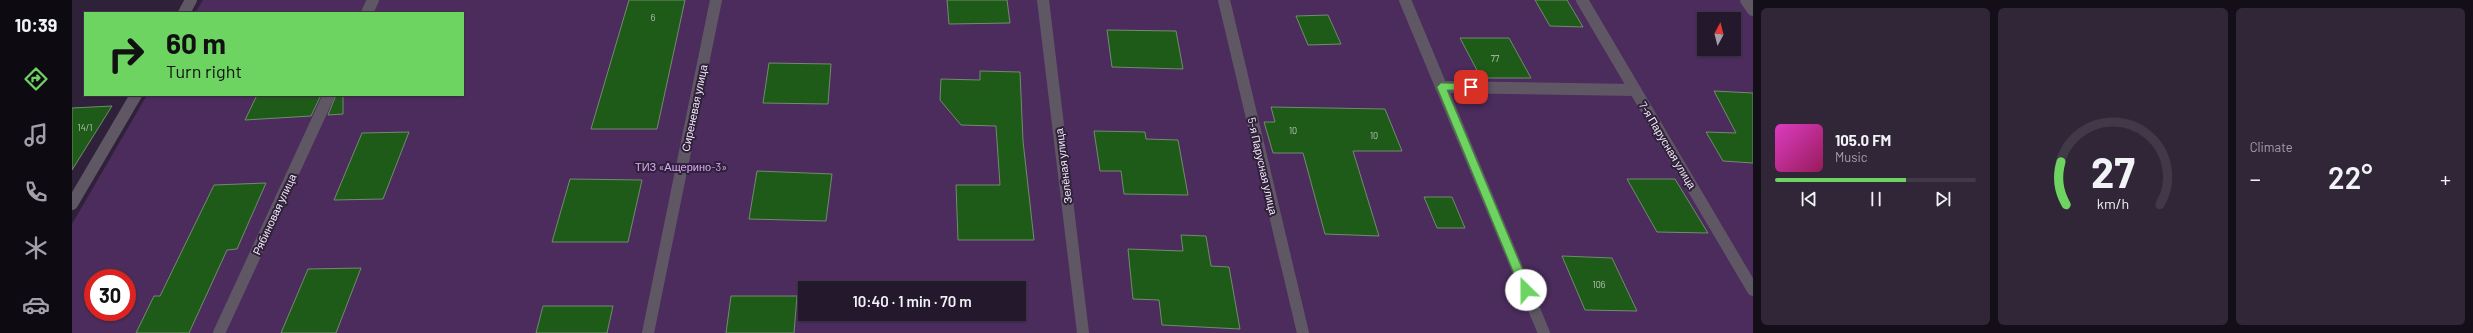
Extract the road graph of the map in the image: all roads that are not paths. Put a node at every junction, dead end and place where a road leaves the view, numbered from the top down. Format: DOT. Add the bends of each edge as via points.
graph roads {
  1 [pos="191,0"];
  2 [pos="373,0"];
  3 [pos="716,0"];
  4 [pos="1043,0"];
  5 [pos="1224,0"];
  6 [pos="1405,0"];
  7 [pos="1582,0"];
  8 [pos="1746,0"];
  9 [pos="1753,10"];
  10 [pos="185,12"];
  11 [pos="367,12"];
  12 [pos="1441,87"];
  13 [pos="1635,90"];
  14 [pos="135,96"];
  15 [pos="329,96"];
  16 [pos="72,204"];
  17 [pos="1753,290"];
  18 [pos="219,333"];
  19 [pos="648,333"];
  20 [pos="1083,333"];
  21 [pos="1303,333"];
  22 [pos="1544,333"];
  1 -- 10 [label="street"];
  2 -- 11 [label="street"];
  3 -- 19 [label="street, Сиреневая улица"];
  4 -- 20 [label="street, Зелёная улица"];
  5 -- 21 [label="street, 5-я Парусная улица"];
  6 -- 12 [label="street"];
  7 -- 13 [label="street, 7-я Парусная улица"];
  8 -- 9 [label="street"];
  12 -- 13 [label="street"];
  12 -- 22 [label="street"];
  13 -- 17 [label="street, 7-я Парусная улица"];
  14 -- 16 [label="street"];
  15 -- 18 [label="street, Рябиновая улица"];
}
